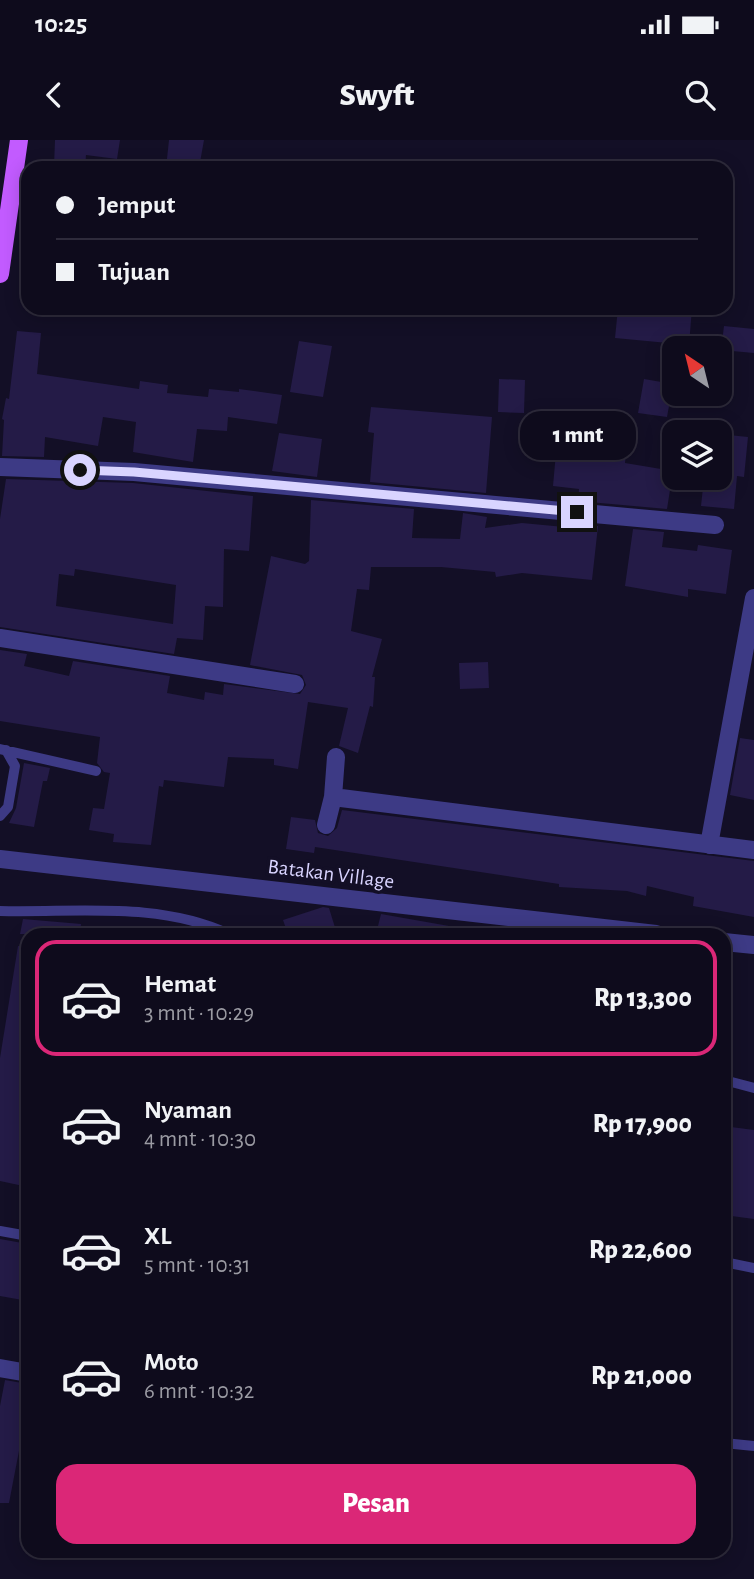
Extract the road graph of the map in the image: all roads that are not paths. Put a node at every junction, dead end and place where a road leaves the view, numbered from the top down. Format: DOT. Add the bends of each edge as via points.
graph roads {
  1 [pos="19,140"];
  2 [pos="0,274"];
  3 [pos="0,467"];
  4 [pos="715,525"];
  5 [pos="754,598"];
  6 [pos="0,638"];
  7 [pos="295,684"];
  8 [pos="746,685"];
  9 [pos="3,750"];
  10 [pos="336,757"];
  11 [pos="96,771"];
  12 [pos="333,797"];
  13 [pos="0,816"];
  14 [pos="327,825"];
  15 [pos="709,845"];
  16 [pos="754,850"];
  17 [pos="0,859"];
  18 [pos="1,911"];
  19 [pos="0,924"];
  20 [pos="216,928"];
  21 [pos="604,928"];
  22 [pos="731,943"];
  23 [pos="754,945"];
  24 [pos="731,1082"];
  25 [pos="754,1088"];
  26 [pos="0,1231"];
  27 [pos="21,1235"];
  28 [pos="731,1263"];
  29 [pos="754,1268"];
  30 [pos="0,1368"];
  31 [pos="21,1372"];
  32 [pos="731,1444"];
  33 [pos="754,1446"];
  1 -- 2 [label="main road"];
  3 -- 4 [label="street" via="134,472"];
  5 -- 8 [label="street"];
  6 -- 7 [label="street"];
  8 -- 15 [label="street"];
  9 -- 11 [label="lane"];
  9 -- 13 [label="lane" via="15,766 8,807"];
  10 -- 12 [label="street"];
  12 -- 14 [label="street"];
  12 -- 15 [label="street"];
  15 -- 16 [label="street"];
  17 -- 21 [label="street, Batakan Village"];
  18 -- 19 [label="lane"];
  18 -- 20 [label="lane" via="157,912"];
  22 -- 23 [label="street"];
  24 -- 25 [label="lane"];
  26 -- 27 [label="lane"];
  28 -- 29 [label="lane"];
  30 -- 31 [label="street"];
  32 -- 33 [label="lane"];
}
